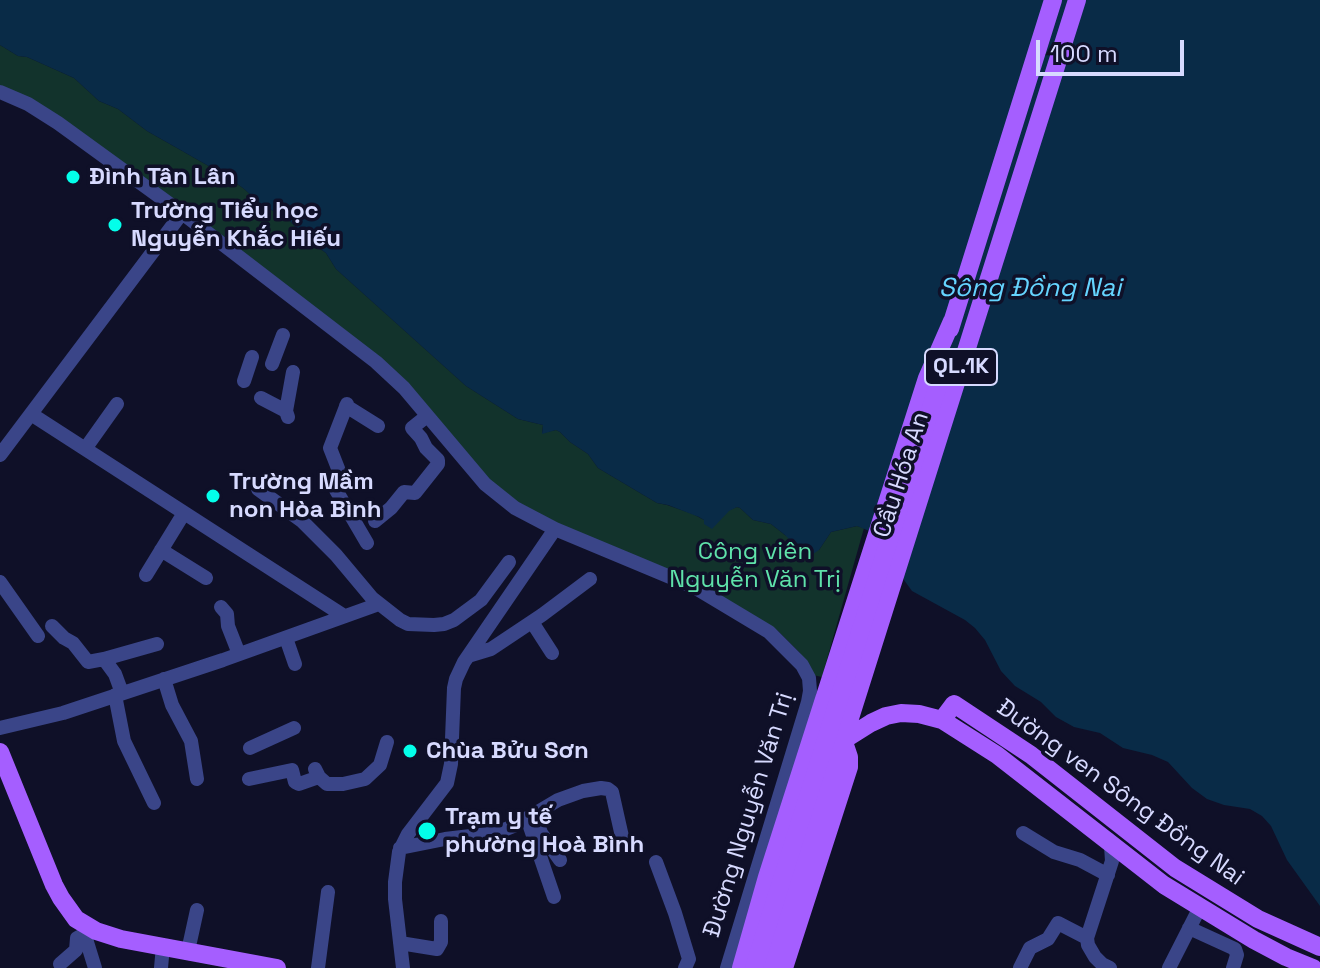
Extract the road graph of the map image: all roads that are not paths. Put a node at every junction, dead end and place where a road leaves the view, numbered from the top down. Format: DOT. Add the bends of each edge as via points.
graph roads {
  1 [pos="1053,0"];
  2 [pos="1077,0"];
  3 [pos="0,92"];
  4 [pos="182,213"];
  5 [pos="952,321"];
  6 [pos="283,335"];
  7 [pos="252,357"];
  8 [pos="272,364"];
  9 [pos="293,372"];
  10 [pos="244,381"];
  11 [pos="261,398"];
  12 [pos="117,404"];
  13 [pos="31,414"];
  14 [pos="427,416"];
  15 [pos="378,426"];
  16 [pos="85,449"];
  17 [pos="0,455"];
  18 [pos="258,489"];
  19 [pos="184,513"];
  20 [pos="375,521"];
  21 [pos="555,529"];
  22 [pos="367,543"];
  23 [pos="161,550"];
  24 [pos="509,562"];
  25 [pos="146,575"];
  26 [pos="206,578"];
  27 [pos="590,579"];
  28 [pos="0,582"];
  29 [pos="379,604"];
  30 [pos="221,607"];
  31 [pos="344,616"];
  32 [pos="532,622"];
  33 [pos="52,626"];
  34 [pos="38,636"];
  35 [pos="286,638"];
  36 [pos="157,644"];
  37 [pos="552,653"];
  38 [pos="239,654"];
  39 [pos="468,656"];
  40 [pos="104,659"];
  41 [pos="295,664"];
  42 [pos="164,679"];
  43 [pos="119,694"];
  44 [pos="942,720"];
  45 [pos="0,728"];
  46 [pos="294,728"];
  47 [pos="844,738"];
  48 [pos="387,742"];
  49 [pos="250,748"];
  50 [pos="0,752"];
  51 [pos="197,779"];
  52 [pos="249,779"];
  53 [pos="7,793"];
  54 [pos="154,803"];
  55 [pos="1066,804"];
  56 [pos="531,815"];
  57 [pos="1023,833"];
  58 [pos="623,841"];
  59 [pos="1110,844"];
  60 [pos="400,848"];
  61 [pos="560,860"];
  62 [pos="656,862"];
  63 [pos="1108,875"];
  64 [pos="1160,883"];
  65 [pos="328,892"];
  66 [pos="554,897"];
  67 [pos="197,910"];
  68 [pos="441,921"];
  69 [pos="1189,928"];
  70 [pos="85,929"];
  71 [pos="1087,938"];
  72 [pos="400,943"];
  73 [pos="163,946"];
  74 [pos="1320,947"];
  75 [pos="188,951"];
  76 [pos="744,959"];
  77 [pos="60,964"];
  78 [pos="776,965"];
  79 [pos="1104,967"];
  80 [pos="95,968"];
  81 [pos="161,968"];
  82 [pos="277,968"];
  83 [pos="318,968"];
  84 [pos="403,968"];
  85 [pos="685,968"];
  86 [pos="727,968"];
  87 [pos="754,968"];
  88 [pos="1020,968"];
  89 [pos="1169,968"];
  90 [pos="1233,968"];
  91 [pos="1313,968"];
  1 -- 5 [label="main road, Cầu Hóa An / QL.1K"];
  2 -- 47 [label="main road, Cầu Hóa An / QL.1K"];
  3 -- 4 [label="street, Đường Nguyễn Văn Trị" via="58,123"];
  4 -- 13 [label="street"];
  4 -- 14 [label="street, Đường Nguyễn Văn Trị" via="376,362"];
  5 -- 76 [label="main road, Cầu Hóa An / QL.1K" via="927,378"];
  5 -- 87 [label="main road, Cầu Hóa An / QL.1K, bridge" via="936,394"];
  6 -- 8 [label="street"];
  7 -- 10 [label="street"];
  9 -- 11 [label="street" via="287,414"];
  12 -- 16 [label="street"];
  13 -- 16 [label="street"];
  13 -- 17 [label="street"];
  14 -- 20 [label="street" via="412,428 438,464 415,493 404,492"];
  14 -- 21 [label="street, Đường Nguyễn Văn Trị" via="485,484"];
  15 -- 22 [label="street" via="347,405 330,448 341,476 336,490"];
  16 -- 19 [label="street"];
  18 -- 29 [label="street" via="310,529"];
  19 -- 23 [label="street"];
  19 -- 31 [label="street"];
  21 -- 39 [label="street"];
  21 -- 86 [label="street, Đường Nguyễn Văn Trị" via="694,587 769,632 809,678 808,702"];
  23 -- 25 [label="street"];
  23 -- 26 [label="street"];
  24 -- 29 [label="street" via="481,600 444,624 408,624"];
  27 -- 32 [label="street"];
  28 -- 34 [label="street"];
  29 -- 31 [label="street"];
  30 -- 38 [label="street"];
  31 -- 35 [label="street"];
  32 -- 37 [label="street"];
  32 -- 39 [label="street" via="491,649"];
  33 -- 40 [label="street" via="88,662"];
  35 -- 38 [label="street"];
  35 -- 41 [label="street"];
  36 -- 40 [label="street"];
  38 -- 42 [label="street"];
  39 -- 60 [label="street" via="454,688 447,783"];
  40 -- 43 [label="street" via="117,679"];
  42 -- 43 [label="street"];
  42 -- 51 [label="street" via="191,741"];
  43 -- 45 [label="street"];
  43 -- 54 [label="street" via="124,741"];
  44 -- 47 [label="main road" via="886,716"];
  44 -- 59 [label="main road" via="997,755"];
  44 -- 74 [label="main road, Đường ven Sông Đồng Nai" via="954,704 1031,755 1175,868 1258,919"];
  46 -- 49 [label="street"];
  47 -- 78 [label="main road, QL.1K" via="849,767"];
  48 -- 52 [label="street" via="380,765 354,782 332,785 317,773 299,784 292,770"];
  50 -- 53 [label="main road"];
  53 -- 70 [label="main road" via="61,898"];
  55 -- 59 [label="street" via="1102,830"];
  56 -- 58 [label="street" via="568,796 608,789"];
  56 -- 60 [label="street" via="496,833"];
  56 -- 61 [label="street"];
  56 -- 66 [label="street"];
  57 -- 63 [label="street"];
  59 -- 63 [label="street"];
  59 -- 64 [label="main road"];
  60 -- 72 [label="street" via="395,882"];
  62 -- 85 [label="street" via="689,959"];
  63 -- 71 [label="street"];
  64 -- 69 [label="street" via="1197,906"];
  64 -- 91 [label="main road"];
  65 -- 83 [label="street"];
  67 -- 75 [label="street"];
  68 -- 72 [label="street" via="437,949"];
  69 -- 89 [label="street"];
  69 -- 90 [label="street" via="1235,949"];
  70 -- 73 [label="main road"];
  70 -- 77 [label="street" via="76,950"];
  70 -- 80 [label="street"];
  71 -- 79 [label="street"];
  71 -- 88 [label="street" via="1058,923 1048,939 1030,948"];
  72 -- 84 [label="street"];
  73 -- 75 [label="main road"];
  73 -- 81 [label="street"];
  75 -- 82 [label="main road"];
  76 -- 78 [label="main road"];
}
